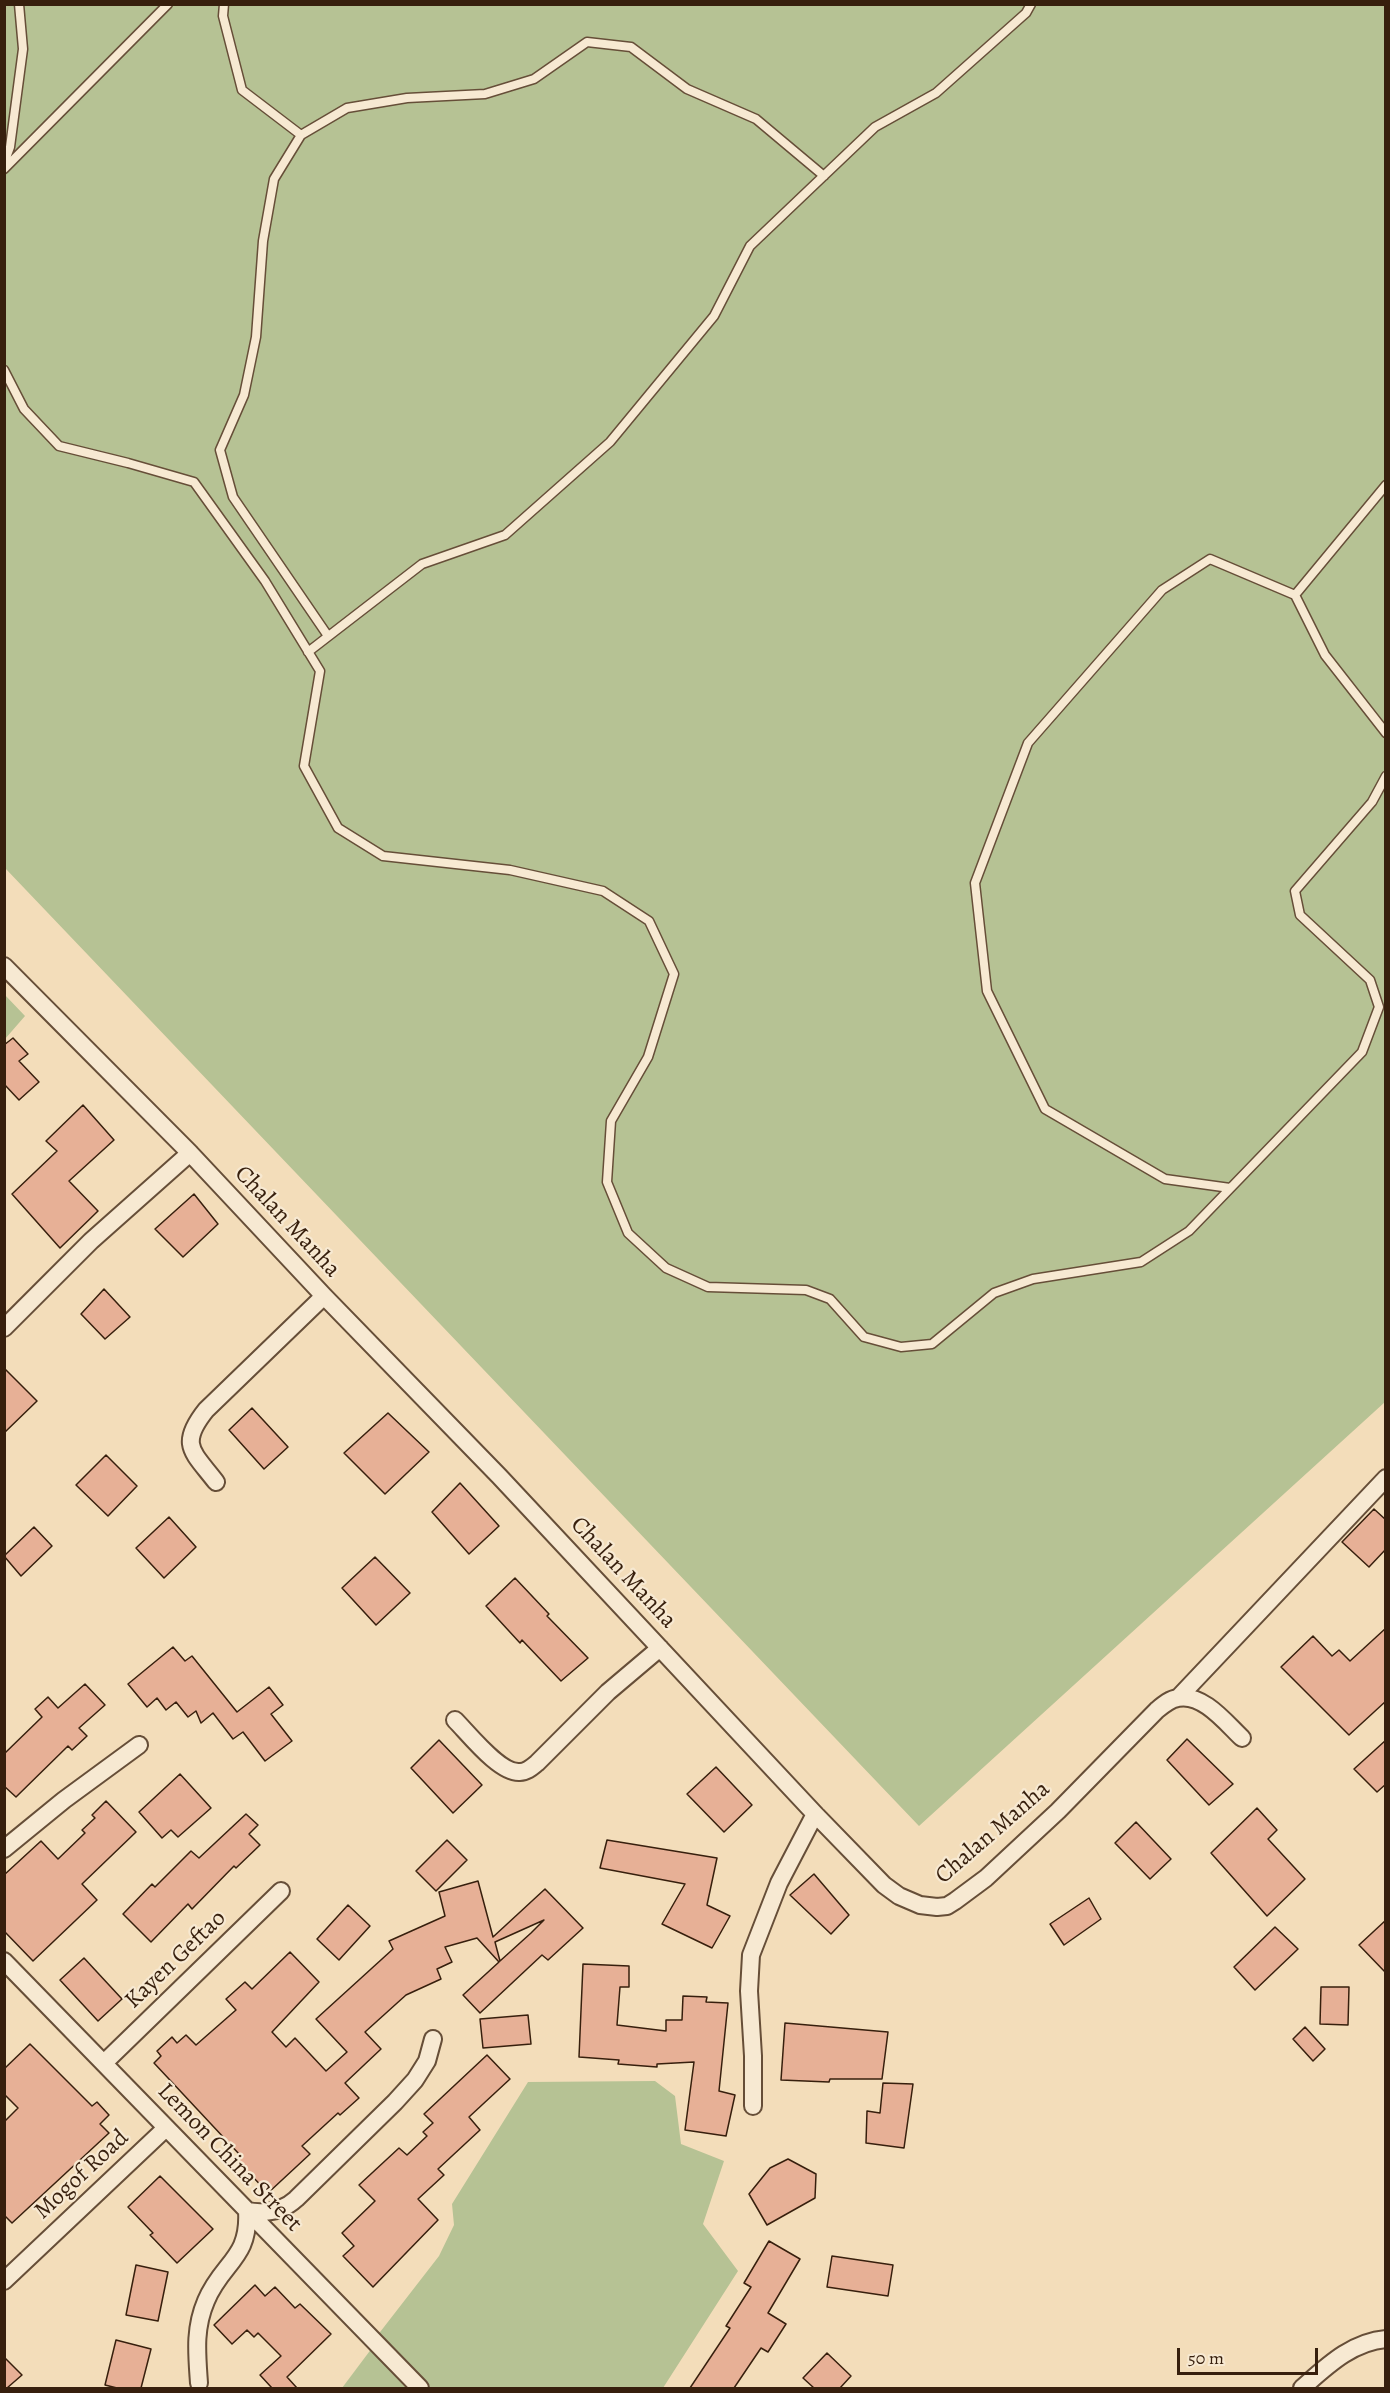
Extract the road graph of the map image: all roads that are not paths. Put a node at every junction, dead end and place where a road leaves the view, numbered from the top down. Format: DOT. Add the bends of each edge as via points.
graph roads {
  1 [pos="19,4"];
  2 [pos="168,4"];
  3 [pos="224,4"];
  4 [pos="1031,4"];
  5 [pos="301,135"];
  6 [pos="4,163"];
  7 [pos="4,169"];
  8 [pos="824,176"];
  9 [pos="4,369"];
  10 [pos="1386,485"];
  11 [pos="1295,595"];
  12 [pos="328,636"];
  13 [pos="308,652"];
  14 [pos="1386,733"];
  15 [pos="1386,776"];
  16 [pos="4,966"];
  17 [pos="190,1153"];
  18 [pos="1230,1188"];
  19 [pos="324,1296"];
  20 [pos="4,1328"];
  21 [pos="1386,1478"];
  22 [pos="216,1482"];
  23 [pos="660,1648"];
  24 [pos="1178,1698"];
  25 [pos="455,1719"];
  26 [pos="1242,1738"];
  27 [pos="139,1745"];
  28 [pos="815,1814"];
  29 [pos="4,1850"];
  30 [pos="281,1891"];
  31 [pos="4,1961"];
  32 [pos="433,2039"];
  33 [pos="105,2062"];
  34 [pos="753,2106"];
  35 [pos="166,2128"];
  36 [pos="247,2211"];
  37 [pos="7,2275"];
  38 [pos="1386,2339"];
  39 [pos="199,2383"];
  40 [pos="420,2388"];
  41 [pos="1302,2388"];
  1 -- 6 [label="lane" via="23,50 10,147"];
  2 -- 7 [label="lane"];
  3 -- 5 [label="lane" via="242,90"];
  4 -- 8 [label="lane" via="1026,13 936,93 875,127"];
  5 -- 8 [label="lane" via="346,108 407,98 484,94 534,79 587,42 631,47 687,89 756,119"];
  5 -- 12 [label="lane" via="274,179 263,240 256,337 244,395 220,450 233,497"];
  8 -- 12 [label="lane" via="750,246 714,316 610,442 505,536 422,564"];
  9 -- 13 [label="lane" via="24,409 59,446 194,482 265,581"];
  10 -- 11 [label="lane"];
  11 -- 14 [label="lane" via="1325,655"];
  11 -- 18 [label="lane" via="1209,559 1162,590 1029,743 975,883 987,991 1045,1109 1165,1179"];
  12 -- 13 [label="lane"];
  13 -- 18 [label="lane" via="320,671 304,766 338,828 383,856 510,870 603,891 649,921 674,974 648,1057 611,1121 607,1182 628,1233 666,1268 708,1287 806,1290 830,1299 864,1337 901,1347 932,1344 994,1293 1034,1279 1141,1262 1189,1231"];
  15 -- 18 [label="lane" via="1372,802 1295,891 1300,915 1370,980 1379,1007 1362,1052"];
  16 -- 17 [label="street, Chalan Manha"];
  17 -- 19 [label="street, Chalan Manha"];
  17 -- 20 [label="street" via="92,1240"];
  19 -- 22 [label="street" via="196,1423 190,1436 192,1446"];
  19 -- 23 [label="street, Chalan Manha"];
  21 -- 24 [label="street, Chalan Manha"];
  23 -- 25 [label="street" via="526,1771 512,1771 498,1763"];
  23 -- 28 [label="street, Chalan Manha"];
  24 -- 26 [label="street" via="1196,1699"];
  24 -- 28 [label="street, Chalan Manha" via="1157,1710 986,1878 947,1906 920,1905 899,1896"];
  27 -- 29 [label="street"];
  28 -- 34 [label="street" via="780,1883 751,1955"];
  30 -- 33 [label="street, Kayen Geftao"];
  31 -- 33 [label="street, Lemon China Street"];
  32 -- 36 [label="street" via="427,2061 415,2080 291,2205 274,2211"];
  33 -- 35 [label="street, Lemon China Street"];
  35 -- 36 [label="street, Lemon China Street"];
  35 -- 37 [label="street, Mogof Road"];
  36 -- 39 [label="street" via="243,2246 219,2278 199,2320"];
  36 -- 40 [label="street, Lemon China Street"];
  38 -- 41 [label="street" via="1345,2353"];
}
